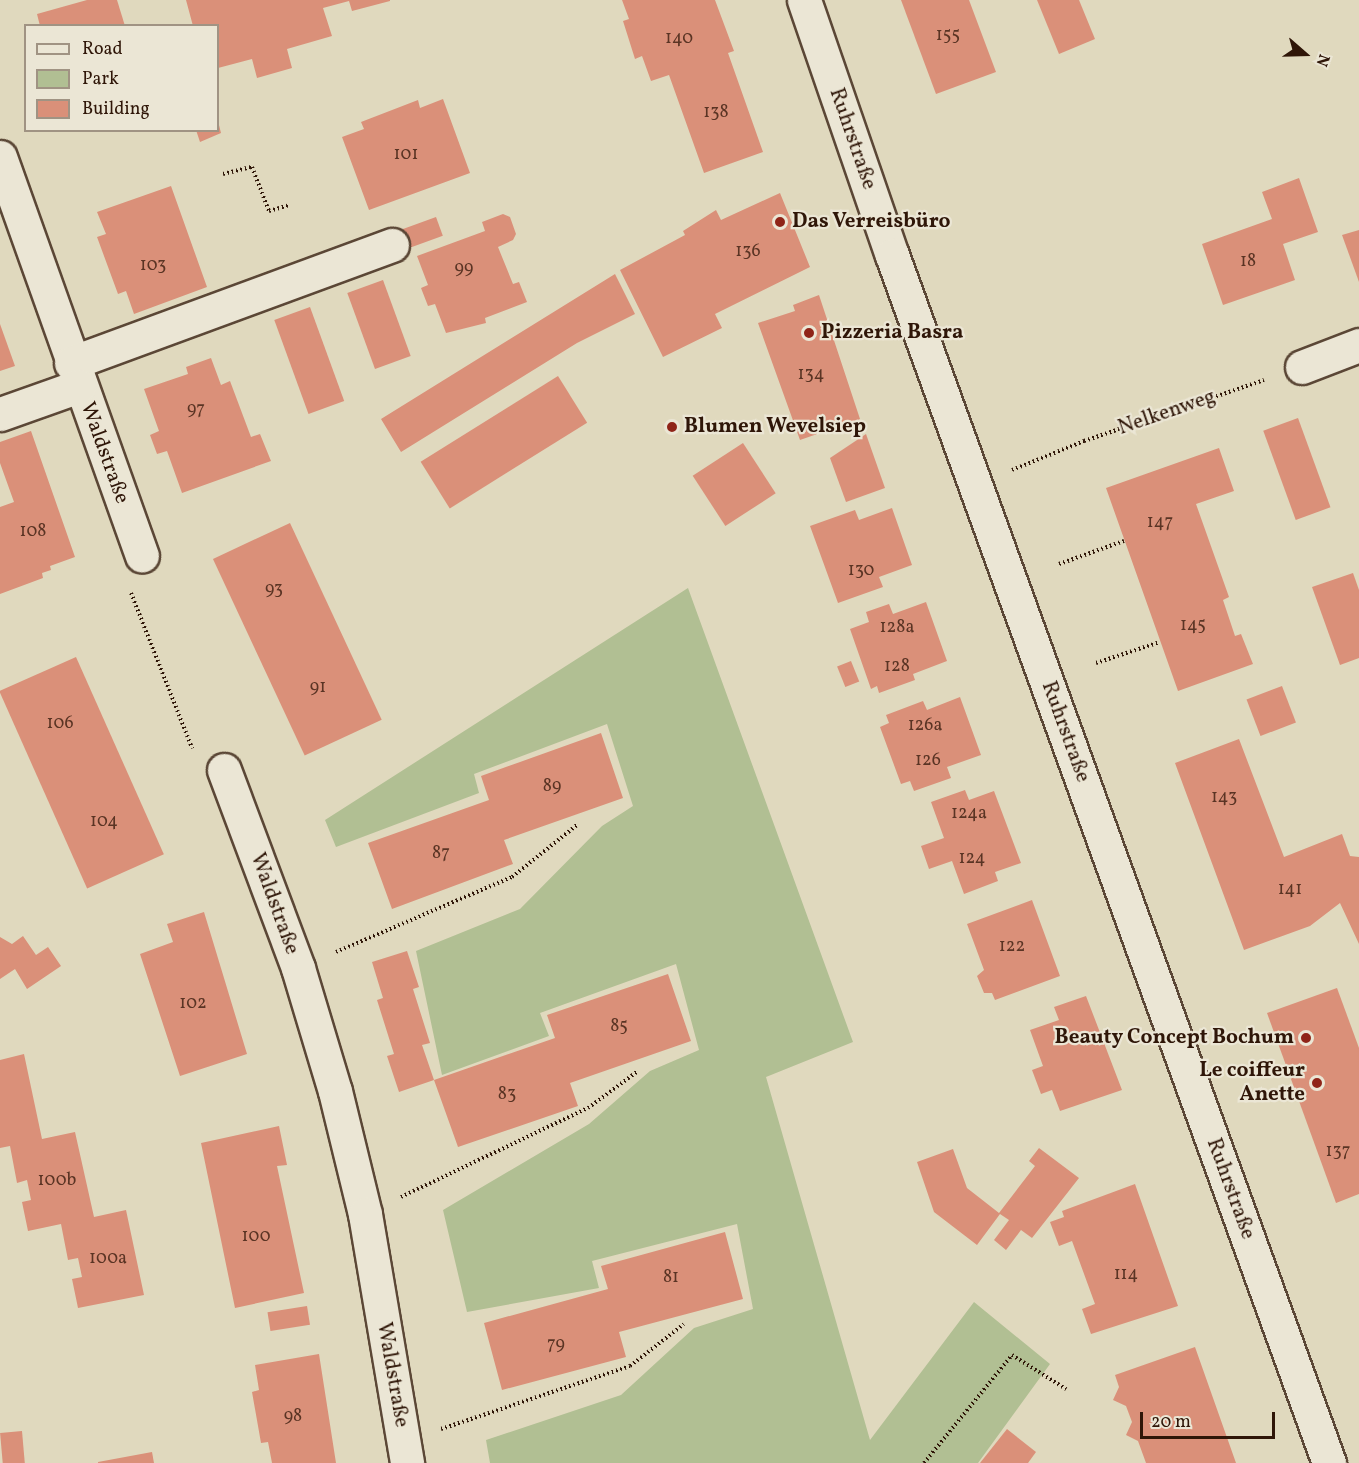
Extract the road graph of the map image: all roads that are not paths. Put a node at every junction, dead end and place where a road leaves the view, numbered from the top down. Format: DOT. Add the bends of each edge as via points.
graph roads {
  1 [pos="804,0"];
  2 [pos="0,157"];
  3 [pos="392,245"];
  4 [pos="1359,345"];
  5 [pos="1302,367"];
  6 [pos="75,374"];
  7 [pos="0,414"];
  8 [pos="142,555"];
  9 [pos="224,770"];
  10 [pos="405,1452"];
  11 [pos="1329,1463"];
  1 -- 11 [label="street, Ruhrstraße" via="892,255"];
  2 -- 6 [label="street, Waldstraße"];
  3 -- 6 [label="street, Waldstraße"];
  4 -- 5 [label="street"];
  6 -- 7 [label="street, Waldstraße"];
  6 -- 8 [label="street, Waldstraße"];
  9 -- 10 [label="street, Waldstraße" via="298,968 335,1091 365,1214"];
}
